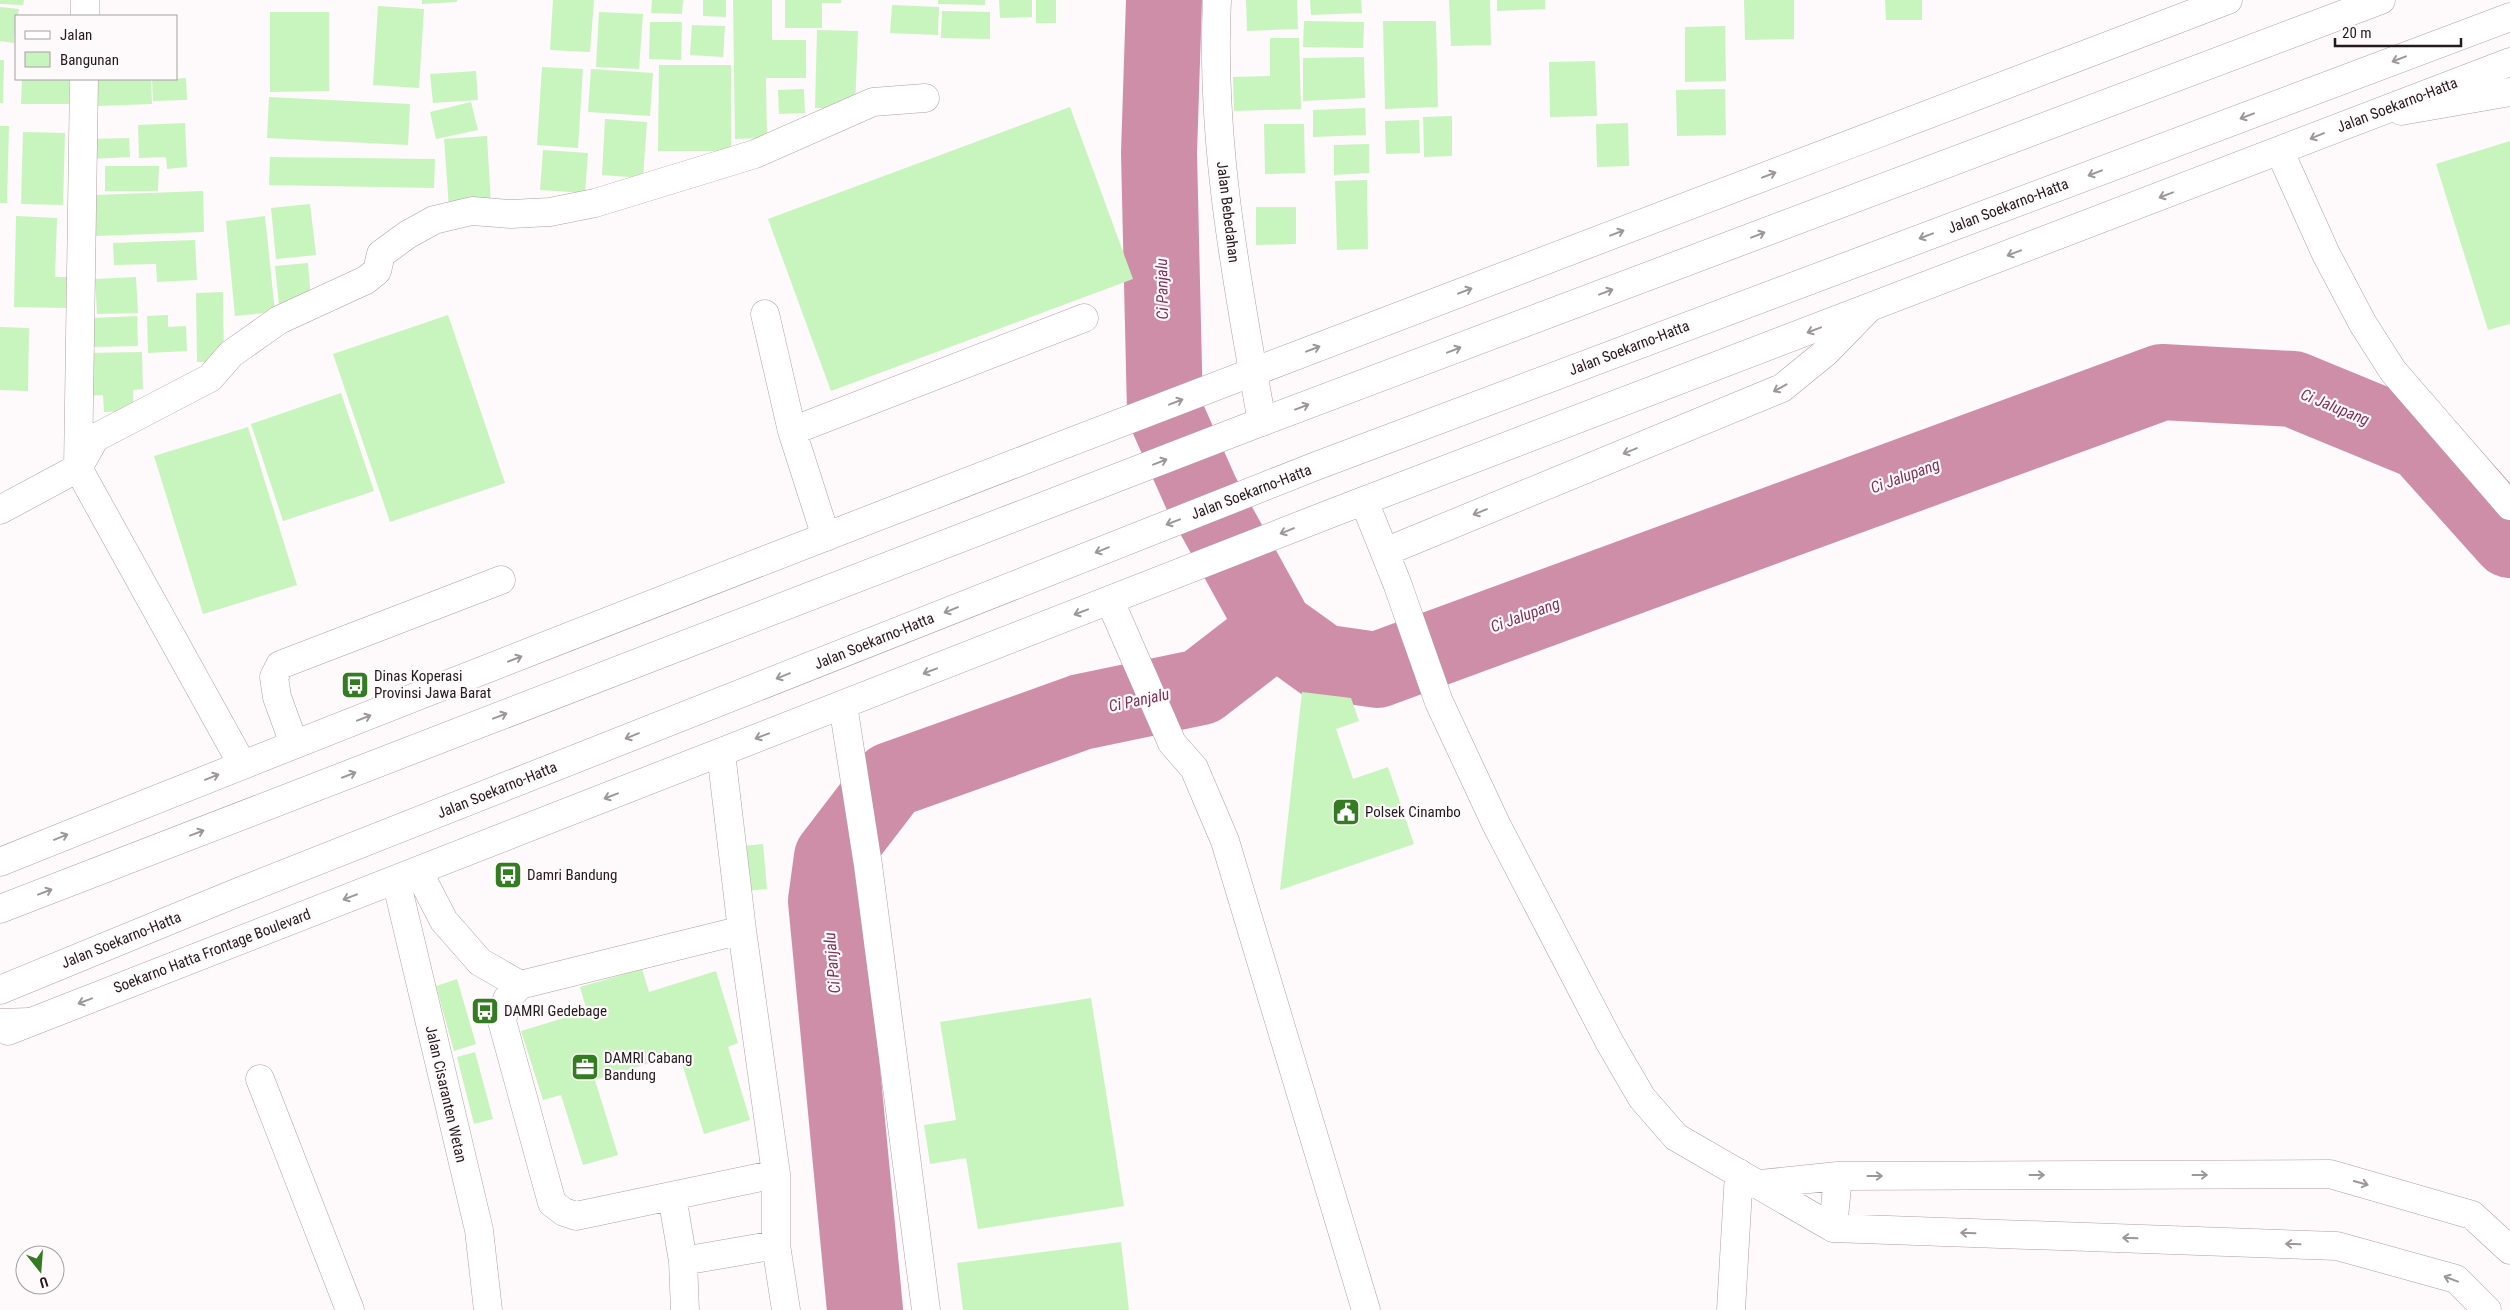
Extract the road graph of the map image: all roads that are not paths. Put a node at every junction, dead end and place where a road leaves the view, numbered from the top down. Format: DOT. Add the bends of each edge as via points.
graph roads {
  1 [pos="85,0"];
  2 [pos="1217,0"];
  3 [pos="2228,0"];
  4 [pos="2381,0"];
  5 [pos="85,15"];
  6 [pos="2510,17"];
  7 [pos="2510,62"];
  8 [pos="84,80"];
  9 [pos="2510,92"];
  10 [pos="925,98"];
  11 [pos="2360,118"];
  12 [pos="2280,152"];
  13 [pos="1868,309"];
  14 [pos="765,314"];
  15 [pos="1084,318"];
  16 [pos="1244,376"];
  17 [pos="1259,423"];
  18 [pos="792,431"];
  19 [pos="78,468"];
  20 [pos="1364,501"];
  21 [pos="2510,506"];
  22 [pos="0,510"];
  23 [pos="826,537"];
  24 [pos="1385,552"];
  25 [pos="501,580"];
  26 [pos="1110,601"];
  27 [pos="843,705"];
  28 [pos="294,744"];
  29 [pos="721,752"];
  30 [pos="242,764"];
  31 [pos="0,862"];
  32 [pos="407,875"];
  33 [pos="0,909"];
  34 [pos="742,930"];
  35 [pos="520,985"];
  36 [pos="0,990"];
  37 [pos="29,1022"];
  38 [pos="0,1023"];
  39 [pos="0,1034"];
  40 [pos="260,1079"];
  41 [pos="776,1174"];
  42 [pos="1838,1176"];
  43 [pos="1749,1178"];
  44 [pos="672,1196"];
  45 [pos="1833,1228"];
  46 [pos="776,1245"];
  47 [pos="2510,1250"];
  48 [pos="683,1261"];
  49 [pos="350,1310"];
  50 [pos="488,1310"];
  51 [pos="685,1310"];
  52 [pos="786,1310"];
  53 [pos="926,1310"];
  54 [pos="1366,1310"];
  55 [pos="1731,1310"];
  56 [pos="2487,1310"];
  1 -- 5 [label="main road"];
  2 -- 16 [label="main road, Jalan Bebedahan" via="1218,133 1238,290"];
  16 -- 3 [label="main road, one-way"];
  17 -- 4 [label="main road, one-way"];
  6 -- 36 [label="main road, Jalan Soekarno-Hatta, one-way" via="1316,466 236,893"];
  7 -- 11 [label="main road, Jalan Soekarno-Hatta"];
  8 -- 19 [label="main road"];
  9 -- 11 [label="main road"];
  10 -- 19 [label="main road" via="873,102 755,154 595,203 550,212 472,211 434,220 381,254 376,271 366,280 279,320 231,354 210,378 95,438"];
  11 -- 12 [label="main road, Jalan Soekarno-Hatta, one-way"];
  12 -- 13 [label="main road, Jalan Soekarno-Hatta, one-way"];
  12 -- 21 [label="main road" via="2326,254 2392,371"];
  13 -- 20 [label="main road, Jalan Soekarno-Hatta, one-way"];
  13 -- 24 [label="main road, one-way" via="1825,353 1782,388"];
  14 -- 18 [label="main road"];
  15 -- 18 [label="main road"];
  16 -- 17 [label="main road, Jalan Bebedahan"];
  23 -- 16 [label="main road, one-way"];
  33 -- 17 [label="main road, one-way"];
  18 -- 23 [label="main road"];
  19 -- 22 [label="main road"];
  19 -- 30 [label="main road"];
  20 -- 24 [label="main road"];
  20 -- 26 [label="main road, Jalan Soekarno-Hatta, one-way"];
  28 -- 23 [label="main road, one-way"];
  24 -- 43 [label="main road" via="1439,702 1500,832 1610,1043 1642,1098 1676,1137"];
  25 -- 28 [label="main road" via="280,665 274,677 277,697"];
  26 -- 27 [label="main road, one-way"];
  26 -- 54 [label="main road" via="1172,743 1194,768 1225,841"];
  27 -- 29 [label="main road, one-way"];
  27 -- 53 [label="main road" via="864,833"];
  28 -- 30 [label="main road"];
  29 -- 32 [label="main road, one-way"];
  29 -- 34 [label="main road"];
  31 -- 30 [label="main road, one-way"];
  32 -- 35 [label="main road" via="480,962"];
  32 -- 37 [label="main road, Soekarno Hatta Frontage Boulevard, one-way"];
  32 -- 50 [label="main road, Jalan Cisaranten Wetan" via="479,1230"];
  34 -- 35 [label="main road"];
  34 -- 41 [label="main road"];
  35 -- 44 [label="main road" via="507,999 502,1021 552,1203 576,1216"];
  37 -- 38 [label="main road"];
  37 -- 39 [label="main road"];
  40 -- 49 [label="main road"];
  41 -- 44 [label="main road"];
  41 -- 46 [label="main road"];
  42 -- 43 [label="main road"];
  42 -- 45 [label="main road"];
  42 -- 47 [label="main road, one-way" via="2330,1174 2472,1215"];
  43 -- 45 [label="main road"];
  43 -- 55 [label="main road"];
  44 -- 48 [label="main road"];
  56 -- 45 [label="main road, one-way" via="2456,1279 2337,1246"];
  46 -- 48 [label="main road"];
  46 -- 52 [label="main road"];
  48 -- 51 [label="main road"];
}
